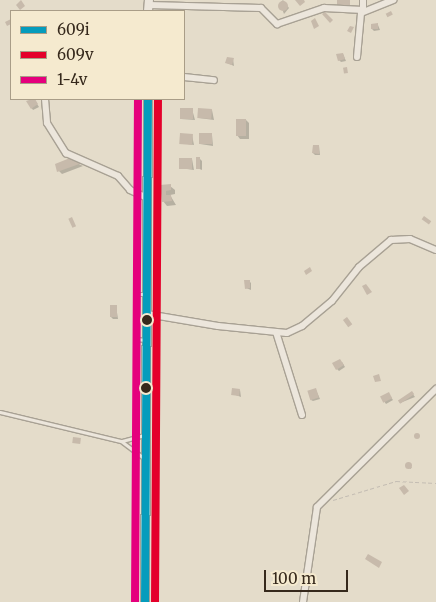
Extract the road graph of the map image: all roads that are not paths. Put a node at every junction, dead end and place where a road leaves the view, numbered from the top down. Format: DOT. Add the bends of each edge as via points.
graph roads {
  1 [pos="363,0"];
  2 [pos="394,0"];
  3 [pos="148,6"];
  4 [pos="362,10"];
  5 [pos="357,57"];
  6 [pos="185,77"];
  7 [pos="214,80"];
  8 [pos="45,100"];
  9 [pos="148,100"];
  10 [pos="147,198"];
  11 [pos="436,250"];
  12 [pos="147,294"];
  13 [pos="146,314"];
  14 [pos="276,332"];
  15 [pos="146,340"];
  16 [pos="436,389"];
  17 [pos="0,412"];
  18 [pos="302,415"];
  19 [pos="146,435"];
  20 [pos="121,441"];
  21 [pos="146,460"];
  22 [pos="145,602"];
  23 [pos="303,602"];
  1 -- 4 [label="street"];
  2 -- 4 [label="street"];
  3 -- 4 [label="street" via="261,8 277,24 324,8"];
  4 -- 5 [label="street"];
  6 -- 7 [label="street"];
  8 -- 10 [label="street" via="48,123 66,152 118,176 130,190"];
  9 -- 10 [label="street"];
  10 -- 12 [label="street"];
  11 -- 14 [label="street" via="410,239 391,240 359,267 336,297 302,326 287,333"];
  12 -- 13 [label="street"];
  12 -- 15 [label="lane" via="136,294 136,339"];
  13 -- 14 [label="street"];
  13 -- 15 [label="street"];
  14 -- 18 [label="street"];
  15 -- 19 [label="street"];
  16 -- 23 [label="street" via="322,499 314,513"];
  17 -- 20 [label="lane"];
  19 -- 20 [label="lane"];
  19 -- 21 [label="street"];
  20 -- 21 [label="lane"];
  21 -- 22 [label="street"];
}
